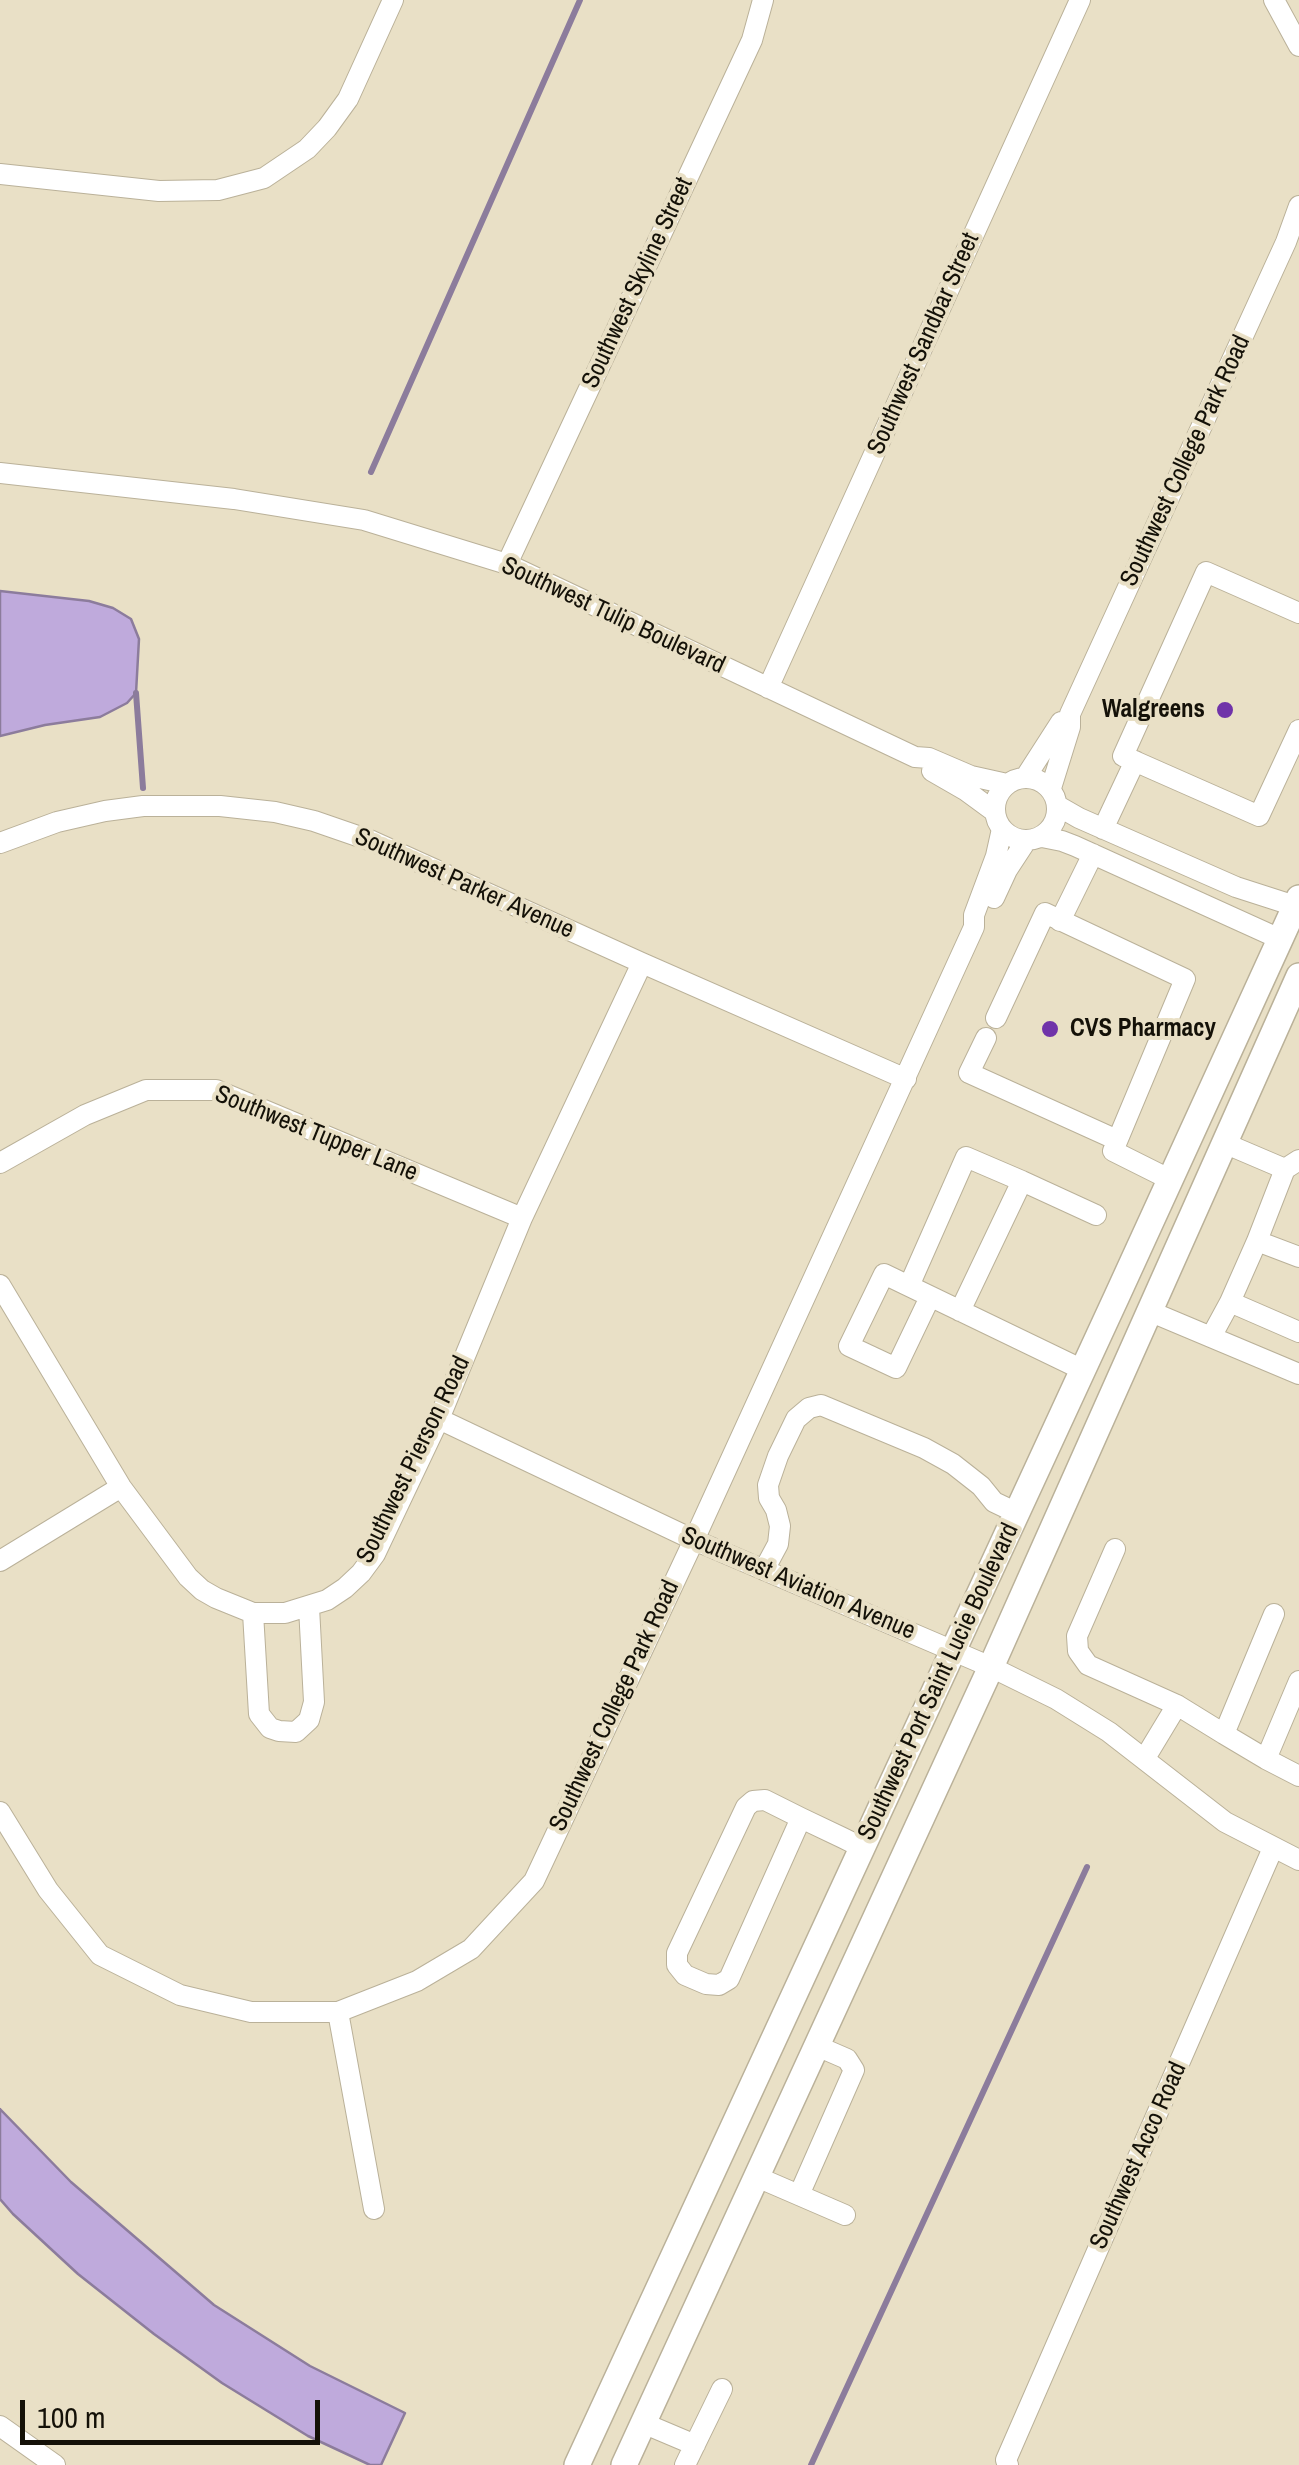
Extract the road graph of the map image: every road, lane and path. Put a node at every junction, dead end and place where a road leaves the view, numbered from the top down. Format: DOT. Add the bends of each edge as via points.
graph roads {
  1 [pos="393,0"];
  2 [pos="764,0"];
  3 [pos="1080,0"];
  4 [pos="1274,0"];
  5 [pos="1293,21"];
  6 [pos="1299,46"];
  7 [pos="0,174"];
  8 [pos="1299,206"];
  9 [pos="0,473"];
  10 [pos="507,564"];
  11 [pos="1299,613"];
  12 [pos="768,688"];
  13 [pos="1070,714"];
  14 [pos="1299,730"];
  15 [pos="916,757"];
  16 [pos="1135,762"];
  17 [pos="1016,781"];
  18 [pos="1054,797"];
  19 [pos="998,821"];
  20 [pos="1104,829"];
  21 [pos="1034,839"];
  22 [pos="0,843"];
  23 [pos="1093,854"];
  24 [pos="1298,904"];
  25 [pos="1060,921"];
  26 [pos="974,928"];
  27 [pos="1290,944"];
  28 [pos="642,964"];
  29 [pos="1299,976"];
  30 [pos="996,1018"];
  31 [pos="986,1038"];
  32 [pos="906,1079"];
  33 [pos="1117,1140"];
  34 [pos="1224,1144"];
  35 [pos="0,1163"];
  36 [pos="1291,1177"];
  37 [pos="1171,1180"];
  38 [pos="1022,1181"];
  39 [pos="1096,1215"];
  40 [pos="522,1218"];
  41 [pos="1257,1241"];
  42 [pos="1299,1256"];
  43 [pos="0,1286"];
  44 [pos="909,1286"];
  45 [pos="930,1296"];
  46 [pos="1230,1302"];
  47 [pos="960,1311"];
  48 [pos="1149,1312"];
  49 [pos="1299,1332"];
  50 [pos="1211,1337"];
  51 [pos="1084,1370"];
  52 [pos="1299,1374"];
  53 [pos="439,1419"];
  54 [pos="122,1487"];
  55 [pos="1006,1508"];
  56 [pos="694,1540"];
  57 [pos="1115,1549"];
  58 [pos="0,1561"];
  59 [pos="764,1570"];
  60 [pos="309,1608"];
  61 [pos="253,1613"];
  62 [pos="1274,1614"];
  63 [pos="954,1651"];
  64 [pos="991,1667"];
  65 [pos="1299,1681"];
  66 [pos="1176,1705"];
  67 [pos="1224,1734"];
  68 [pos="1144,1758"];
  69 [pos="1266,1760"];
  70 [pos="1299,1776"];
  71 [pos="0,1812"];
  72 [pos="801,1818"];
  73 [pos="863,1848"];
  74 [pos="1273,1848"];
  75 [pos="1299,1860"];
  76 [pos="338,2012"];
  77 [pos="817,2046"];
  78 [pos="756,2177"];
  79 [pos="799,2195"];
  80 [pos="374,2209"];
  81 [pos="845,2215"];
  82 [pos="722,2390"];
  83 [pos="643,2423"];
  84 [pos="0,2426"];
  85 [pos="694,2445"];
  86 [pos="55,2465"];
  87 [pos="577,2465"];
  88 [pos="624,2465"];
  89 [pos="685,2465"];
  90 [pos="1008,2465"];
  1 -- 7 [label="street" via="348,99 327,128 264,178 218,190 159,191"];
  2 -- 10 [label="street, Southwest Skyline Street" via="752,40"];
  3 -- 12 [label="street, Southwest Sandbar Street"];
  4 -- 5 [label="street"];
  5 -- 6 [label="street"];
  8 -- 13 [label="street, Southwest College Park Road"];
  9 -- 10 [label="street, Southwest Tulip Boulevard" via="364,520"];
  10 -- 12 [label="street, Southwest Tulip Boulevard"];
  11 -- 16 [label="street" via="1206,572 1123,756"];
  12 -- 15 [label="street, Southwest Tulip Boulevard"];
  13 -- 17 [label="street, Southwest College Park Road"];
  13 -- 18 [label="street, Southwest College Park Road"];
  14 -- 16 [label="street" via="1258,816"];
  15 -- 17 [label="street, Southwest Tulip Boulevard" via="971,776"];
  15 -- 19 [label="street, Southwest Tulip Boulevard"];
  16 -- 20 [label="street"];
  17 -- 18 [label="street" via="1044,783"];
  17 -- 19 [label="street" via="999,794"];
  18 -- 20 [label="street" via="1069,813"];
  18 -- 21 [label="street" via="1054,823"];
  19 -- 21 [label="street" via="1016,838"];
  19 -- 26 [label="street, Southwest College Park Road" via="996,856"];
  20 -- 24 [label="street" via="1236,887"];
  21 -- 23 [label="street" via="1062,840"];
  21 -- 26 [label="street, Southwest College Park Road" via="1007,870"];
  22 -- 28 [label="street, Southwest Parker Avenue" via="57,822 143,806 275,812 372,841"];
  23 -- 25 [label="street"];
  23 -- 27 [label="street"];
  24 -- 27 [label="main road, Southwest Port Saint Lucie Boulevard"];
  25 -- 30 [label="street" via="1045,913"];
  25 -- 33 [label="street" via="1185,979"];
  26 -- 32 [label="street, Southwest College Park Road"];
  27 -- 37 [label="main road, Southwest Port Saint Lucie Boulevard"];
  28 -- 32 [label="street, Southwest Parker Avenue"];
  28 -- 40 [label="street, Southwest Pierson Road"];
  29 -- 34 [label="main road, Southwest Port Saint Lucie Boulevard"];
  31 -- 33 [label="street" via="970,1074"];
  32 -- 56 [label="street, Southwest College Park Road"];
  33 -- 37 [label="street" via="1113,1151"];
  34 -- 36 [label="street"];
  34 -- 48 [label="main road, Southwest Port Saint Lucie Boulevard"];
  35 -- 40 [label="street, Southwest Tupper Lane" via="146,1090 216,1090"];
  36 -- 41 [label="street"];
  37 -- 51 [label="main road, Southwest Port Saint Lucie Boulevard"];
  38 -- 39 [label="street"];
  38 -- 44 [label="street" via="966,1156"];
  38 -- 47 [label="street"];
  40 -- 53 [label="street, Southwest Pierson Road"];
  41 -- 42 [label="street"];
  41 -- 46 [label="street"];
  43 -- 54 [label="street, Southwest Pierson Road"];
  44 -- 45 [label="street"];
  44 -- 45 [label="street" via="884,1274 849,1346 896,1368"];
  45 -- 47 [label="street"];
  46 -- 49 [label="street"];
  46 -- 50 [label="street"];
  47 -- 51 [label="street"];
  48 -- 50 [label="street"];
  48 -- 64 [label="main road, Southwest Port Saint Lucie Boulevard"];
  50 -- 52 [label="street"];
  51 -- 55 [label="main road, Southwest Port Saint Lucie Boulevard"];
  53 -- 56 [label="street, Southwest Aviation Avenue"];
  53 -- 60 [label="street, Southwest Pierson Road" via="375,1554 346,1588"];
  54 -- 58 [label="street"];
  54 -- 61 [label="street, Southwest Pierson Road" via="188,1577"];
  55 -- 59 [label="street" via="953,1464 820,1405 796,1419 768,1485 780,1526"];
  55 -- 63 [label="main road, Southwest Port Saint Lucie Boulevard"];
  56 -- 59 [label="street, Southwest Aviation Avenue"];
  56 -- 76 [label="street, Southwest College Park Road" via="534,1880 471,1948 417,1981"];
  57 -- 66 [label="street" via="1078,1636 1078,1651 1088,1665"];
  59 -- 63 [label="street, Southwest Aviation Avenue"];
  60 -- 61 [label="street, Southwest Pierson Road"];
  60 -- 61 [label="street" via="314,1702 296,1732 270,1728 259,1714"];
  62 -- 67 [label="street"];
  63 -- 64 [label="street, Southwest Aviation Avenue"];
  63 -- 73 [label="main road, Southwest Port Saint Lucie Boulevard"];
  64 -- 68 [label="street, Southwest Aviation Avenue"];
  64 -- 77 [label="main road, Southwest Port Saint Lucie Boulevard"];
  65 -- 69 [label="street"];
  66 -- 67 [label="street"];
  66 -- 68 [label="street"];
  67 -- 69 [label="street"];
  68 -- 74 [label="street, Southwest Aviation Avenue" via="1225,1822"];
  69 -- 70 [label="street"];
  71 -- 76 [label="street, Southwest College Park Road" via="48,1890 100,1955 198,2000 250,2012"];
  72 -- 72 [label="street" via="765,1800 746,1807 677,1953 685,1975 706,1984 729,1980"];
  72 -- 73 [label="street"];
  73 -- 87 [label="main road, Southwest Port Saint Lucie Boulevard"];
  74 -- 75 [label="street, Southwest Aviation Avenue"];
  74 -- 90 [label="street, Southwest Acco Road"];
  76 -- 80 [label="street"];
  77 -- 78 [label="main road, Southwest Port Saint Lucie Boulevard"];
  77 -- 79 [label="street" via="847,2059 854,2070"];
  78 -- 79 [label="street"];
  78 -- 83 [label="main road, Southwest Port Saint Lucie Boulevard"];
  79 -- 81 [label="street"];
  82 -- 85 [label="street"];
  83 -- 85 [label="street"];
  83 -- 88 [label="main road, Southwest Port Saint Lucie Boulevard"];
  84 -- 86 [label="street"];
  85 -- 89 [label="street"];
}
